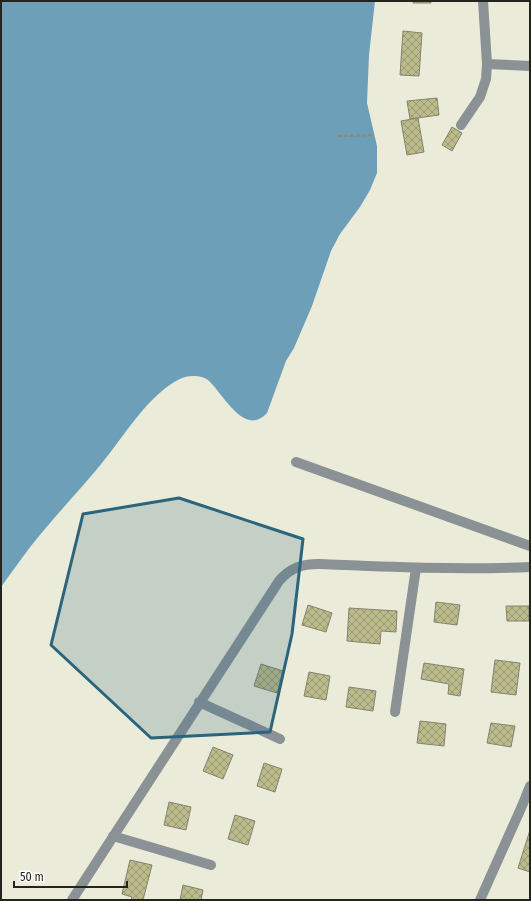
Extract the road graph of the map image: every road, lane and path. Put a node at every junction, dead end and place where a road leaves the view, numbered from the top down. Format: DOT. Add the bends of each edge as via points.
graph roads {
  1 [pos="483,1"];
  2 [pos="487,64"];
  3 [pos="530,66"];
  4 [pos="461,125"];
  5 [pos="374,135"];
  6 [pos="338,136"];
  7 [pos="296,462"];
  8 [pos="530,546"];
  9 [pos="530,567"];
  10 [pos="416,568"];
  11 [pos="199,702"];
  12 [pos="395,712"];
  13 [pos="280,739"];
  14 [pos="530,786"];
  15 [pos="113,836"];
  16 [pos="211,866"];
  17 [pos="72,900"];
  18 [pos="480,900"];
  1 -- 2 [label="street"];
  2 -- 3 [label="street"];
  2 -- 4 [label="street" via="486,79 480,97"];
  5 -- 6 [label="path"];
  7 -- 8 [label="street"];
  9 -- 10 [label="street"];
  10 -- 11 [label="street" via="307,564 285,573"];
  10 -- 12 [label="street"];
  11 -- 13 [label="street"];
  11 -- 15 [label="street"];
  14 -- 18 [label="street"];
  15 -- 16 [label="street"];
  15 -- 17 [label="street"];
}
